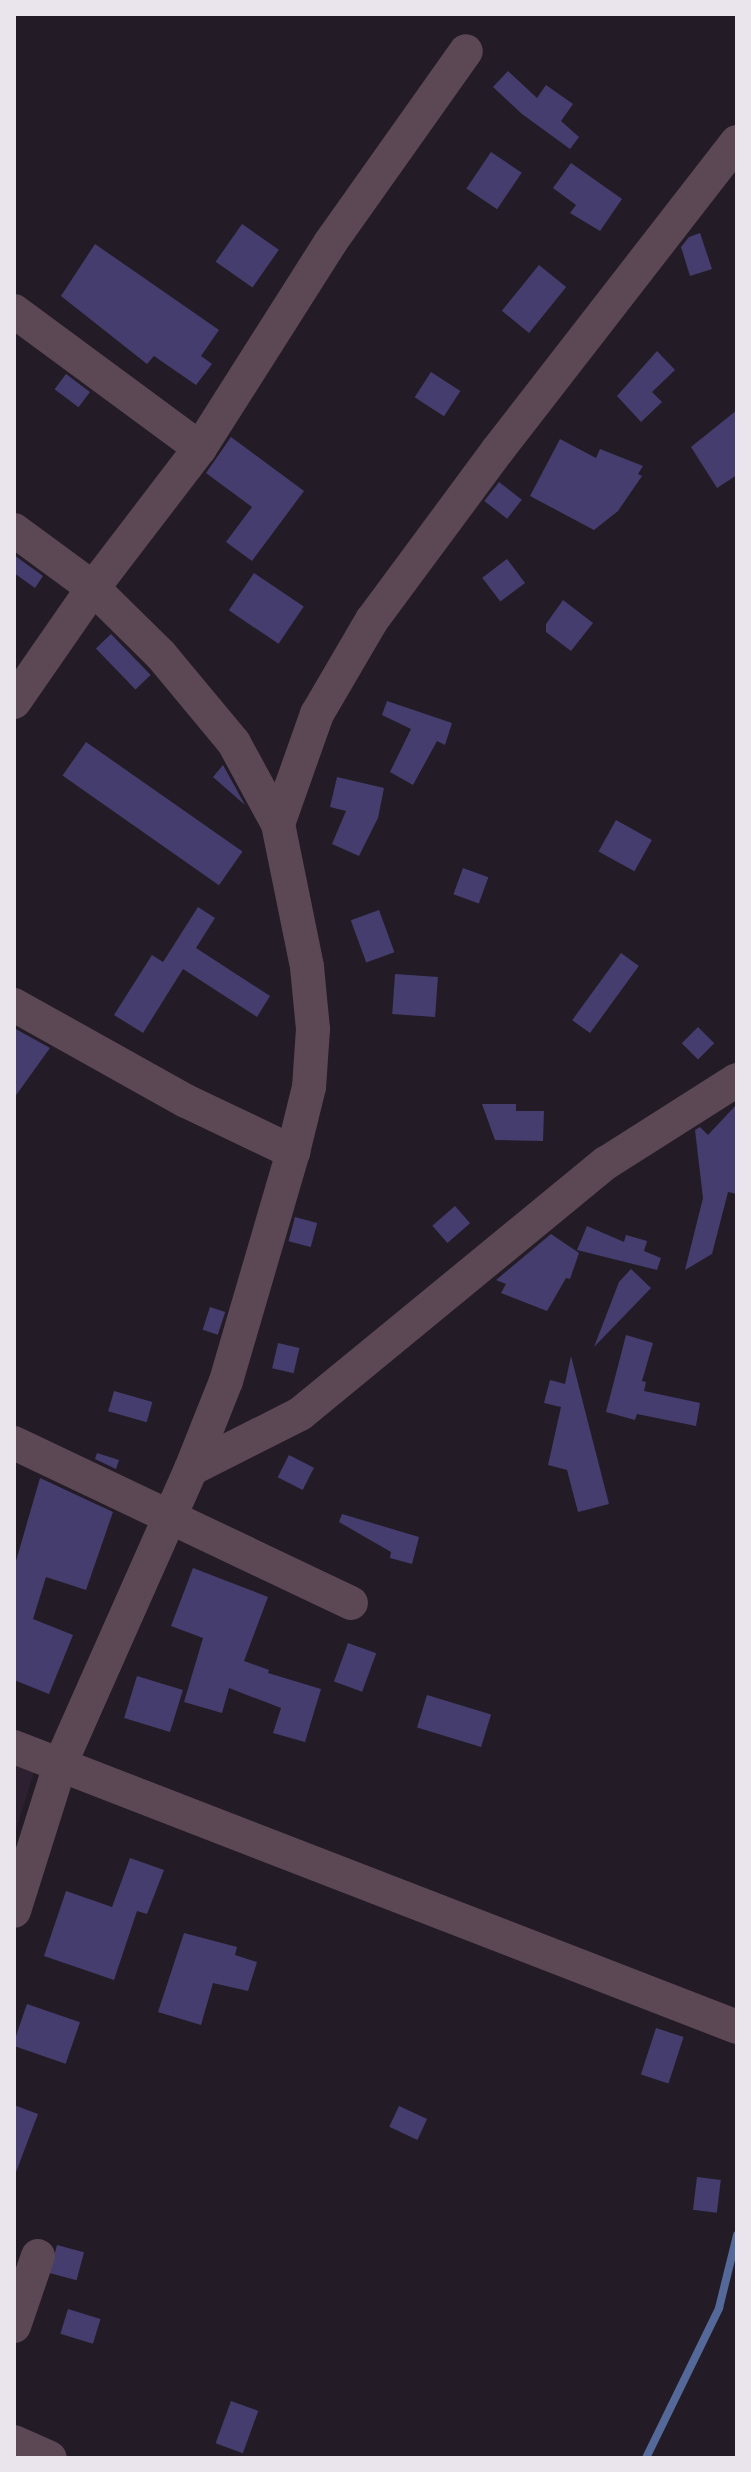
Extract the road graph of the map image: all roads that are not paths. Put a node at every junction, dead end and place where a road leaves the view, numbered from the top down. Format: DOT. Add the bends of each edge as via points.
graph roads {
  1 [pos="466,51"];
  2 [pos="737,142"];
  3 [pos="14,311"];
  4 [pos="200,448"];
  5 [pos="14,530"];
  6 [pos="93,588"];
  7 [pos="17,691"];
  8 [pos="278,824"];
  9 [pos="14,1005"];
  10 [pos="737,1080"];
  11 [pos="293,1152"];
  12 [pos="14,1443"];
  13 [pos="191,1469"];
  14 [pos="169,1514"];
  15 [pos="351,1603"];
  16 [pos="14,1747"];
  17 [pos="60,1765"];
  18 [pos="14,1911"];
  19 [pos="737,2027"];
  20 [pos="38,2256"];
  21 [pos="14,2326"];
  22 [pos="14,2442"];
  23 [pos="50,2458"];
  1 -- 4 [label="street" via="330,243"];
  2 -- 8 [label="street" via="372,620 317,714"];
  3 -- 4 [label="street"];
  4 -- 6 [label="street"];
  5 -- 6 [label="street"];
  6 -- 7 [label="street"];
  6 -- 8 [label="street" via="161,655 234,743"];
  8 -- 11 [label="street" via="307,967 313,1029 309,1087"];
  9 -- 11 [label="street" via="186,1101"];
  10 -- 13 [label="street" via="606,1163 300,1414"];
  11 -- 13 [label="street" via="248,1314"];
  12 -- 14 [label="street"];
  13 -- 14 [label="street"];
  14 -- 15 [label="street"];
  14 -- 17 [label="street"];
  16 -- 17 [label="street"];
  17 -- 18 [label="street"];
  17 -- 19 [label="street"];
  20 -- 21 [label="street"];
  22 -- 23 [label="street"];
}
